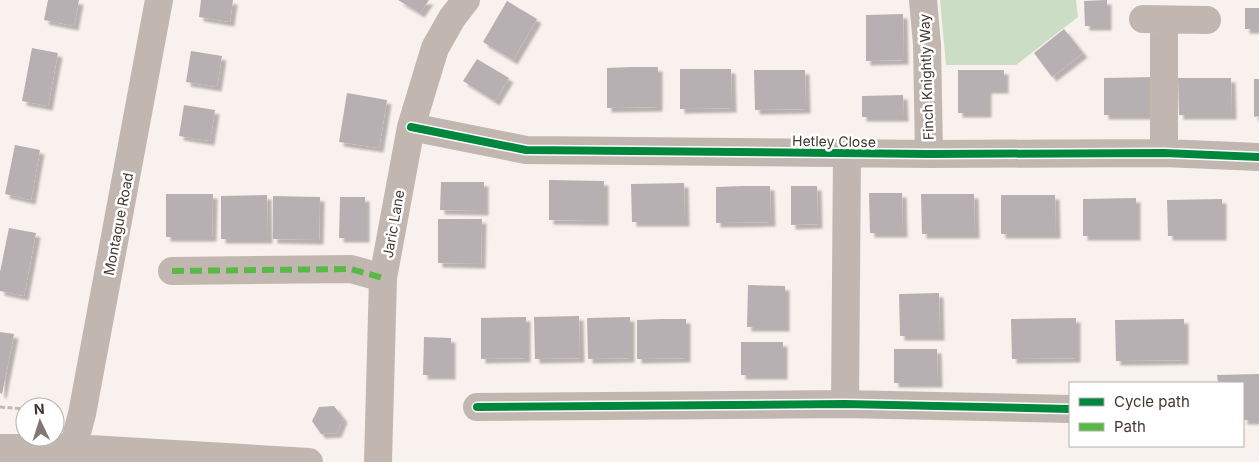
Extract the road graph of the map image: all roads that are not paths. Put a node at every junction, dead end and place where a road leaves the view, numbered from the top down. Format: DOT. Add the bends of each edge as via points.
graph roads {
  1 [pos="159,0"];
  2 [pos="466,0"];
  3 [pos="923,0"];
  4 [pos="1207,20"];
  5 [pos="411,128"];
  6 [pos="1164,153"];
  7 [pos="847,154"];
  8 [pos="929,154"];
  9 [pos="1259,157"];
  10 [pos="172,271"];
  11 [pos="383,278"];
  12 [pos="845,404"];
  13 [pos="477,407"];
  14 [pos="1069,409"];
  15 [pos="0,448"];
  16 [pos="73,448"];
  17 [pos="310,462"];
  18 [pos="378,462"];
  1 -- 16 [label="street, Montague Road"];
  2 -- 5 [label="street, Jaric Lane" via="435,48"];
  3 -- 8 [label="street, Finch Knightly Way"];
  4 -- 6 [label="street" via="1153,19"];
  5 -- 7 [label="street, Hetley Close" via="526,150"];
  5 -- 11 [label="street, Jaric Lane"];
  6 -- 8 [label="street, Hetley Close"];
  6 -- 9 [label="street, Hetley Close"];
  7 -- 8 [label="street, Hetley Close"];
  7 -- 12 [label="street, Hetley Close"];
  10 -- 11 [label="street" via="351,269"];
  11 -- 18 [label="street, Jaric Lane"];
  12 -- 13 [label="street"];
  12 -- 14 [label="street"];
  15 -- 16 [label="street"];
  16 -- 17 [label="street"];
}
